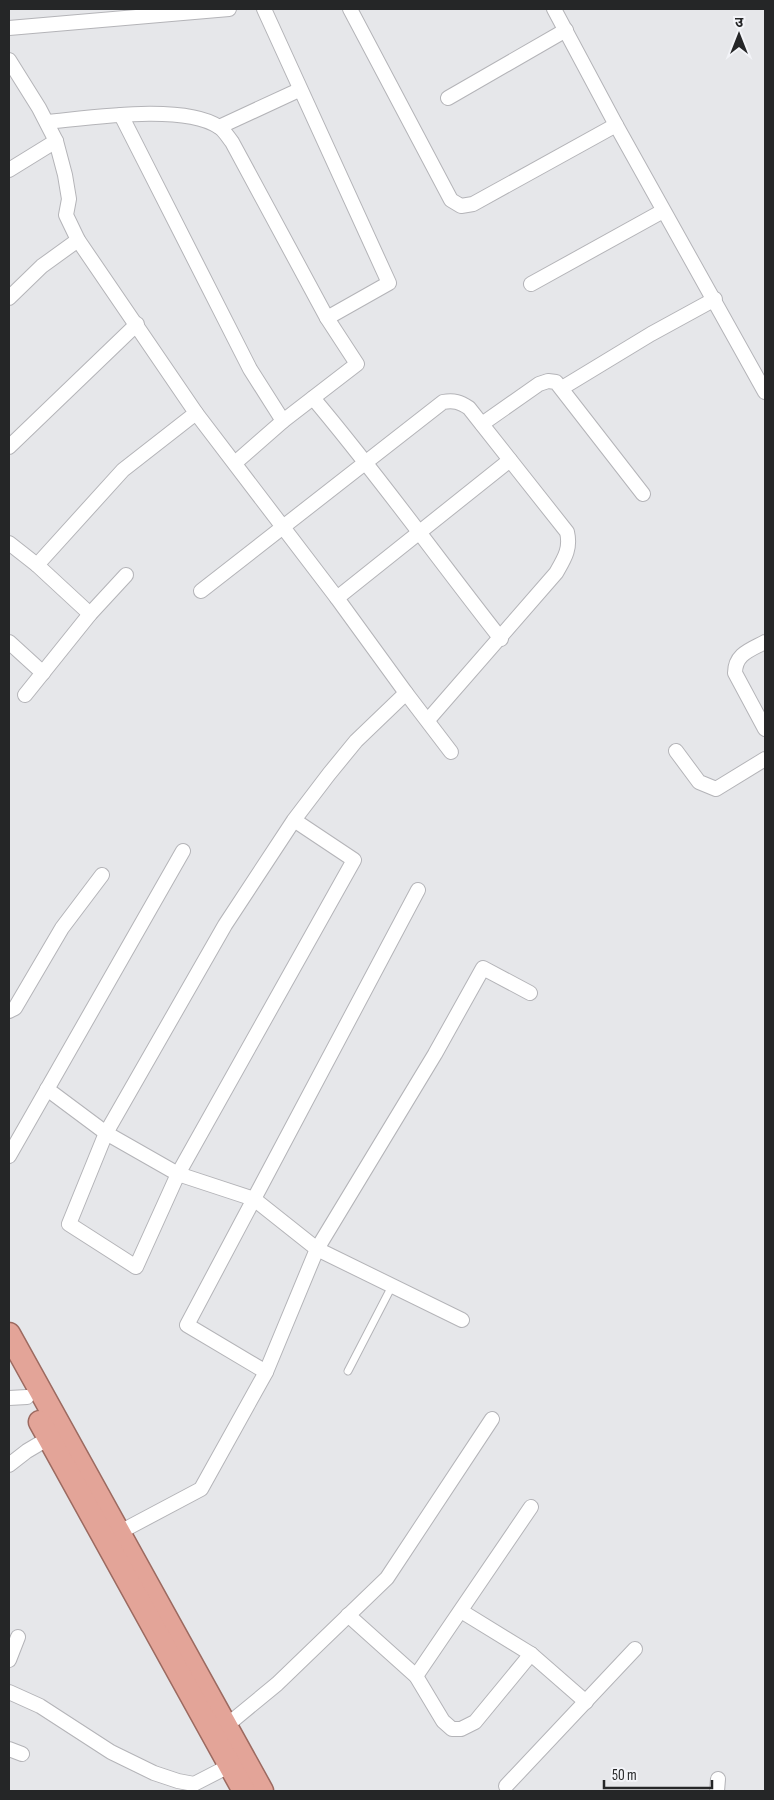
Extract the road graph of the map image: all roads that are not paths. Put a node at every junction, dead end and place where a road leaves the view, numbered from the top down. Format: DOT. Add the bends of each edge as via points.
graph roads {
  1 [pos="229,9"];
  2 [pos="264,9"];
  3 [pos="350,9"];
  4 [pos="554,9"];
  5 [pos="9,28"];
  6 [pos="566,30"];
  7 [pos="10,64"];
  8 [pos="299,90"];
  9 [pos="448,98"];
  10 [pos="121,115"];
  11 [pos="47,122"];
  12 [pos="616,125"];
  13 [pos="219,127"];
  14 [pos="56,141"];
  15 [pos="9,170"];
  16 [pos="664,211"];
  17 [pos="78,240"];
  18 [pos="531,284"];
  19 [pos="9,298"];
  20 [pos="715,300"];
  21 [pos="327,318"];
  22 [pos="137,324"];
  23 [pos="562,388"];
  24 [pos="765,392"];
  25 [pos="313,398"];
  26 [pos="196,413"];
  27 [pos="284,421"];
  28 [pos="482,424"];
  29 [pos="9,447"];
  30 [pos="510,460"];
  31 [pos="366,461"];
  32 [pos="235,464"];
  33 [pos="643,494"];
  34 [pos="282,526"];
  35 [pos="418,534"];
  36 [pos="9,543"];
  37 [pos="36,565"];
  38 [pos="126,575"];
  39 [pos="202,591"];
  40 [pos="337,598"];
  41 [pos="90,614"];
  42 [pos="501,639"];
  43 [pos="9,642"];
  44 [pos="765,642"];
  45 [pos="43,672"];
  46 [pos="406,693"];
  47 [pos="25,695"];
  48 [pos="428,720"];
  49 [pos="765,729"];
  50 [pos="676,751"];
  51 [pos="451,752"];
  52 [pos="765,759"];
  53 [pos="294,820"];
  54 [pos="183,851"];
  55 [pos="102,875"];
  56 [pos="418,890"];
  57 [pos="530,993"];
  58 [pos="9,1011"];
  59 [pos="47,1089"];
  60 [pos="106,1133"];
  61 [pos="9,1156"];
  62 [pos="178,1174"];
  63 [pos="254,1199"];
  64 [pos="317,1249"];
  65 [pos="392,1286"];
  66 [pos="462,1320"];
  67 [pos="9,1334"];
  68 [pos="9,1365"];
  69 [pos="348,1371"];
  70 [pos="266,1372"];
  71 [pos="18,1398"];
  72 [pos="492,1419"];
  73 [pos="49,1438"];
  74 [pos="9,1465"];
  75 [pos="531,1507"];
  76 [pos="120,1532"];
  77 [pos="460,1611"];
  78 [pos="348,1615"];
  79 [pos="18,1637"];
  80 [pos="634,1649"];
  81 [pos="531,1654"];
  82 [pos="9,1660"];
  83 [pos="416,1676"];
  84 [pos="9,1692"];
  85 [pos="586,1702"];
  86 [pos="226,1726"];
  87 [pos="229,1766"];
  88 [pos="506,1786"];
  89 [pos="244,1791"];
  90 [pos="262,1791"];
  1 -- 5 [label="street"];
  2 -- 8 [label="street"];
  3 -- 12 [label="street" via="451,200 461,206 473,204"];
  4 -- 6 [label="street"];
  6 -- 9 [label="street"];
  6 -- 12 [label="street"];
  7 -- 11 [label="street"];
  8 -- 13 [label="street"];
  8 -- 21 [label="street" via="389,283"];
  10 -- 11 [label="street"];
  10 -- 13 [label="street" via="188,116"];
  10 -- 27 [label="street" via="250,369"];
  11 -- 14 [label="street"];
  12 -- 16 [label="street"];
  13 -- 21 [label="street" via="232,142"];
  14 -- 15 [label="street"];
  14 -- 17 [label="street" via="69,199 66,215"];
  16 -- 18 [label="street"];
  16 -- 20 [label="street"];
  17 -- 19 [label="street" via="42,266"];
  17 -- 22 [label="street"];
  20 -- 23 [label="street"];
  20 -- 24 [label="street"];
  21 -- 25 [label="street" via="357,364"];
  22 -- 26 [label="street"];
  22 -- 29 [label="street"];
  23 -- 28 [label="street" via="556,382 539,384"];
  23 -- 33 [label="street"];
  25 -- 27 [label="street"];
  25 -- 31 [label="street"];
  26 -- 32 [label="street"];
  26 -- 37 [label="street" via="122,470"];
  27 -- 32 [label="street"];
  28 -- 30 [label="street"];
  28 -- 31 [label="street" via="462,403 443,402"];
  30 -- 35 [label="street"];
  30 -- 42 [label="street" via="567,532 569,543 556,573"];
  31 -- 34 [label="street"];
  31 -- 35 [label="street"];
  32 -- 34 [label="street"];
  34 -- 39 [label="street"];
  34 -- 40 [label="street"];
  35 -- 40 [label="street"];
  35 -- 42 [label="street"];
  36 -- 37 [label="street"];
  37 -- 41 [label="street"];
  38 -- 41 [label="street"];
  40 -- 46 [label="street"];
  41 -- 45 [label="street"];
  42 -- 48 [label="street"];
  43 -- 45 [label="street"];
  44 -- 49 [label="street" via="741,656 736,663 736,673"];
  45 -- 47 [label="street"];
  46 -- 48 [label="street"];
  46 -- 53 [label="street" via="356,742"];
  48 -- 51 [label="street"];
  50 -- 52 [label="street" via="700,782 716,788"];
  53 -- 60 [label="street" via="225,925"];
  53 -- 62 [label="street" via="354,860"];
  54 -- 59 [label="street"];
  55 -- 58 [label="street" via="62,928 15,1008"];
  56 -- 63 [label="street"];
  57 -- 64 [label="street" via="483,968"];
  59 -- 60 [label="street"];
  59 -- 61 [label="street"];
  60 -- 62 [label="street"];
  60 -- 62 [label="street" via="69,1224 136,1267"];
  62 -- 63 [label="street"];
  63 -- 64 [label="street"];
  63 -- 70 [label="street" via="187,1325"];
  64 -- 65 [label="street"];
  64 -- 70 [label="street"];
  65 -- 66 [label="street"];
  65 -- 69 [label="lane"];
  67 -- 76 [label="highway"];
  68 -- 71 [label="highway"];
  70 -- 76 [label="street" via="202,1489"];
  71 -- 73 [label="highway"];
  72 -- 78 [label="street" via="387,1578"];
  73 -- 74 [label="street"];
  73 -- 87 [label="highway"];
  75 -- 77 [label="street"];
  76 -- 86 [label="highway"];
  77 -- 81 [label="street"];
  77 -- 83 [label="street"];
  78 -- 83 [label="street"];
  78 -- 86 [label="street" via="277,1684"];
  79 -- 82 [label="street"];
  80 -- 85 [label="street"];
  81 -- 83 [label="street" via="475,1722 461,1729 452,1729 443,1721"];
  81 -- 85 [label="street"];
  84 -- 87 [label="street" via="40,1706 111,1752 154,1773 194,1784"];
  85 -- 88 [label="street"];
  86 -- 90 [label="highway"];
  87 -- 89 [label="highway"];
}
